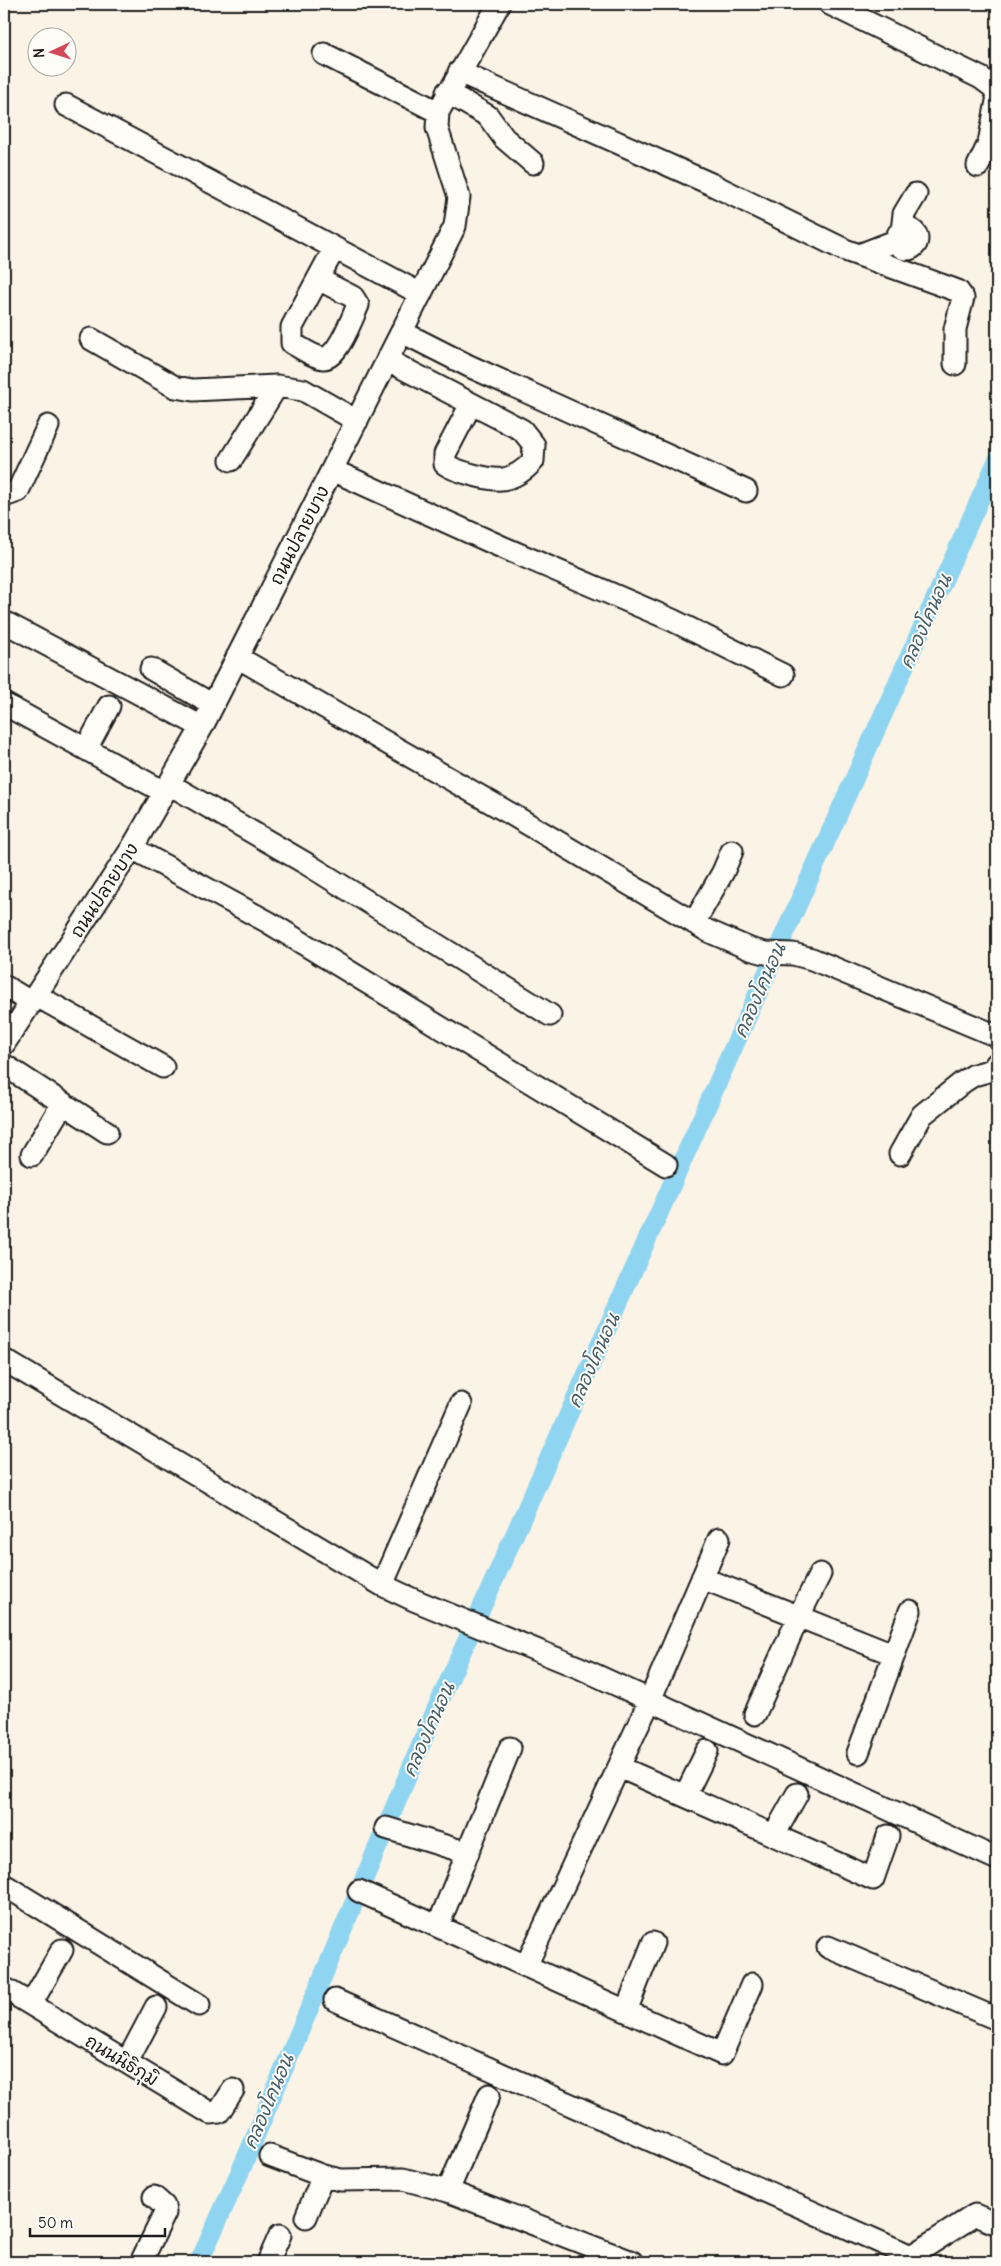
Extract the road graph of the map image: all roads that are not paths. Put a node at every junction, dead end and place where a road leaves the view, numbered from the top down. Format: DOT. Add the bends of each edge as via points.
graph roads {
  1 [pos="498,4"];
  2 [pos="830,4"];
  3 [pos="324,54"];
  4 [pos="459,72"];
  5 [pos="447,92"];
  6 [pos="997,95"];
  7 [pos="997,101"];
  8 [pos="66,105"];
  9 [pos="438,112"];
  10 [pos="533,164"];
  11 [pos="978,166"];
  12 [pos="916,194"];
  13 [pos="334,249"];
  14 [pos="859,255"];
  15 [pos="318,279"];
  16 [pos="420,294"];
  17 [pos="402,332"];
  18 [pos="91,340"];
  19 [pos="387,360"];
  20 [pos="955,364"];
  21 [pos="277,386"];
  22 [pos="471,404"];
  23 [pos="357,421"];
  24 [pos="48,426"];
  25 [pos="231,460"];
  26 [pos="332,470"];
  27 [pos="746,491"];
  28 [pos="4,496"];
  29 [pos="4,622"];
  30 [pos="237,657"];
  31 [pos="151,669"];
  32 [pos="783,675"];
  33 [pos="4,704"];
  34 [pos="213,705"];
  35 [pos="109,706"];
  36 [pos="202,727"];
  37 [pos="86,749"];
  38 [pos="167,788"];
  39 [pos="132,848"];
  40 [pos="732,851"];
  41 [pos="694,923"];
  42 [pos="4,986"];
  43 [pos="34,999"];
  44 [pos="550,1015"];
  45 [pos="997,1036"];
  46 [pos="4,1044"];
  47 [pos="997,1063"];
  48 [pos="4,1065"];
  49 [pos="163,1067"];
  50 [pos="63,1103"];
  51 [pos="107,1132"];
  52 [pos="900,1154"];
  53 [pos="32,1155"];
  54 [pos="666,1165"];
  55 [pos="4,1360"];
  56 [pos="460,1404"];
  57 [pos="719,1540"];
  58 [pos="820,1574"];
  59 [pos="702,1578"];
  60 [pos="382,1585"];
  61 [pos="910,1611"];
  62 [pos="798,1616"];
  63 [pos="893,1654"];
  64 [pos="650,1700"];
  65 [pos="755,1714"];
  66 [pos="510,1748"];
  67 [pos="707,1751"];
  68 [pos="858,1753"];
  69 [pos="619,1767"];
  70 [pos="797,1794"];
  71 [pos="685,1796"];
  72 [pos="386,1828"];
  73 [pos="774,1835"];
  74 [pos="888,1836"];
  75 [pos="468,1853"];
  76 [pos="997,1859"];
  77 [pos="4,1885"];
  78 [pos="359,1891"];
  79 [pos="438,1926"];
  80 [pos="653,1943"];
  81 [pos="828,1947"];
  82 [pos="62,1950"];
  83 [pos="526,1966"];
  84 [pos="752,1984"];
  85 [pos="4,1988"];
  86 [pos="335,2000"];
  87 [pos="31,2004"];
  88 [pos="199,2005"];
  89 [pos="156,2007"];
  90 [pos="626,2011"];
  91 [pos="997,2019"];
  92 [pos="127,2062"];
  93 [pos="233,2090"];
  94 [pos="489,2095"];
  95 [pos="270,2156"];
  96 [pos="323,2176"];
  97 [pos="448,2191"];
  98 [pos="154,2197"];
  99 [pos="306,2217"];
  100 [pos="997,2224"];
  101 [pos="280,2236"];
  102 [pos="141,2262"];
  103 [pos="268,2262"];
  104 [pos="632,2262"];
  1 -- 4 [label="street, ถนนปลายบาง"];
  2 -- 6 [label="street" via="981,78 993,87"];
  3 -- 9 [label="street"];
  4 -- 5 [label="street, ถนนปลายบาง"];
  4 -- 14 [label="street" via="711,184"];
  5 -- 9 [label="street, ถนนปลายบาง"];
  5 -- 10 [label="street" via="488,116 504,138"];
  7 -- 11 [label="street" via="990,143"];
  8 -- 13 [label="street"];
  9 -- 16 [label="street, ถนนปลายบาง" via="437,128 459,197 455,226"];
  12 -- 14 [label="street" via="904,214 900,235"];
  13 -- 15 [label="street"];
  13 -- 16 [label="street"];
  14 -- 20 [label="street" via="958,291 963,298 955,329"];
  16 -- 17 [label="street, ถนนปลายบาง"];
  17 -- 19 [label="street, ถนนปลายบาง"];
  17 -- 27 [label="street" via="469,366"];
  18 -- 21 [label="street" via="176,387 193,390"];
  19 -- 22 [label="street"];
  19 -- 23 [label="street, ถนนปลายบาง"];
  21 -- 23 [label="street" via="303,390"];
  21 -- 25 [label="street"];
  23 -- 26 [label="street, ถนนปลายบาง"];
  24 -- 28 [label="street" via="18,491"];
  26 -- 30 [label="street, ถนนปลายบาง"];
  26 -- 32 [label="street" via="502,548 672,620"];
  29 -- 36 [label="street"];
  30 -- 34 [label="street, ถนนปลายบาง"];
  30 -- 41 [label="street"];
  31 -- 34 [label="street"];
  33 -- 37 [label="street"];
  34 -- 36 [label="street, ถนนปลายบาง"];
  35 -- 37 [label="street"];
  36 -- 38 [label="street, ถนนปลายบาง"];
  37 -- 38 [label="street"];
  38 -- 39 [label="street, ถนนปลายบาง"];
  38 -- 44 [label="street" via="307,864"];
  39 -- 43 [label="street, ถนนปลายบาง"];
  39 -- 54 [label="street" via="268,922"];
  40 -- 41 [label="street"];
  41 -- 45 [label="street" via="727,940 765,953 793,954 812,959"];
  42 -- 43 [label="street"];
  43 -- 46 [label="street, ถนนปลายบาง"];
  43 -- 49 [label="street"];
  47 -- 52 [label="street" via="992,1070 963,1082 922,1115"];
  48 -- 50 [label="street"];
  50 -- 51 [label="street"];
  50 -- 53 [label="street"];
  55 -- 60 [label="street"];
  56 -- 60 [label="street"];
  57 -- 59 [label="street"];
  58 -- 62 [label="street"];
  59 -- 62 [label="street"];
  59 -- 64 [label="street"];
  60 -- 64 [label="street"];
  61 -- 63 [label="street"];
  62 -- 63 [label="street"];
  62 -- 65 [label="street"];
  63 -- 68 [label="street"];
  64 -- 69 [label="street"];
  64 -- 76 [label="street"];
  66 -- 75 [label="street"];
  67 -- 71 [label="street"];
  69 -- 71 [label="street"];
  69 -- 83 [label="street"];
  70 -- 73 [label="street"];
  71 -- 73 [label="street"];
  72 -- 75 [label="street"];
  73 -- 74 [label="street" via="873,1878"];
  75 -- 79 [label="street"];
  77 -- 88 [label="street"];
  78 -- 79 [label="street"];
  79 -- 83 [label="street"];
  80 -- 90 [label="street"];
  81 -- 91 [label="street"];
  82 -- 87 [label="street"];
  83 -- 90 [label="street"];
  84 -- 90 [label="street" via="722,2054"];
  85 -- 87 [label="street, ถนนนิธิภุมิ"];
  86 -- 100 [label="street" via="912,2256 975,2215"];
  87 -- 92 [label="street, ถนนนิธิภุมิ"];
  89 -- 92 [label="street"];
  92 -- 93 [label="street, ถนนนิธิภุมิ" via="210,2114 220,2112"];
  94 -- 97 [label="street"];
  95 -- 96 [label="street"];
  96 -- 97 [label="street" via="341,2180 403,2179"];
  96 -- 99 [label="street"];
  97 -- 104 [label="street"];
  98 -- 102 [label="street" via="164,2206 165,2213"];
  101 -- 103 [label="street"];
}
